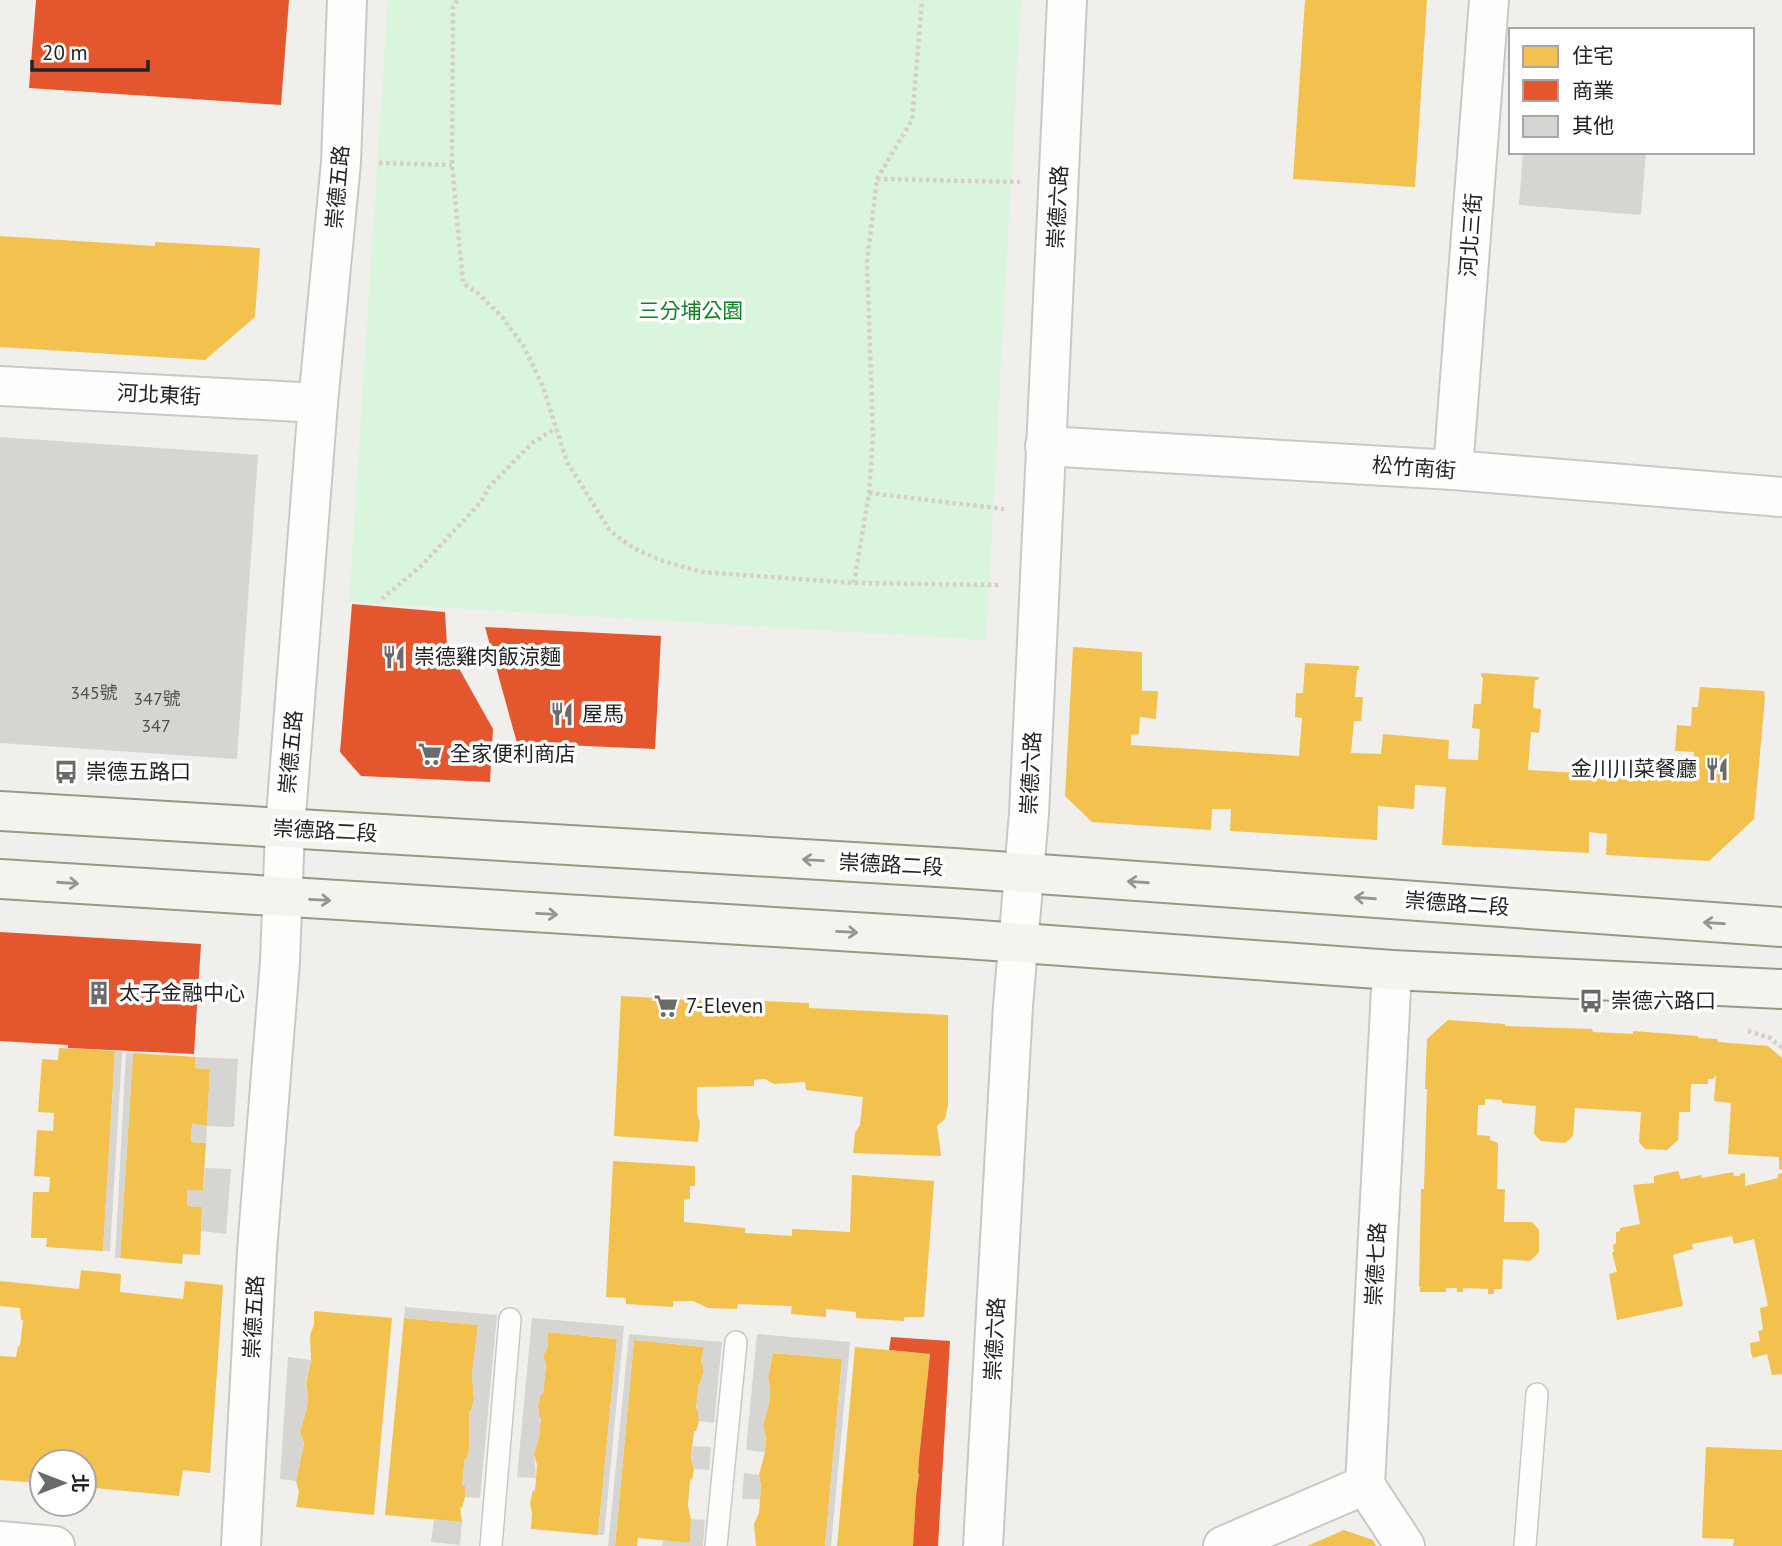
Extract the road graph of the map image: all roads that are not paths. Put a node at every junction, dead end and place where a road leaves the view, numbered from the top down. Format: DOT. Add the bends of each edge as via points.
graph roads {
  1 [pos="347,0"];
  2 [pos="1067,0"];
  3 [pos="1489,0"];
  4 [pos="0,386"];
  5 [pos="318,403"];
  6 [pos="1045,446"];
  7 [pos="1452,470"];
  8 [pos="1782,497"];
  9 [pos="0,811"];
  10 [pos="285,829"];
  11 [pos="1023,874"];
  12 [pos="0,879"];
  13 [pos="282,898"];
  14 [pos="1782,927"];
  15 [pos="1019,943"];
  16 [pos="1392,970"];
  17 [pos="1782,989"];
  18 [pos="510,1319"];
  19 [pos="736,1342"];
  20 [pos="1537,1394"];
  21 [pos="1365,1485"];
  22 [pos="241,1546"];
  23 [pos="491,1546"];
  24 [pos="716,1546"];
  25 [pos="983,1546"];
  26 [pos="1223,1546"];
  27 [pos="1405,1546"];
  28 [pos="1525,1546"];
  1 -- 5 [label="street, 崇德五路" via="341,162"];
  2 -- 6 [label="street, 崇德六路"];
  3 -- 7 [label="street, 河北三街"];
  4 -- 5 [label="street, 河北東街"];
  5 -- 10 [label="street, 崇德五路"];
  6 -- 7 [label="street, 松竹南街"];
  6 -- 11 [label="street, 崇德六路"];
  7 -- 8 [label="street, 松竹南街"];
  9 -- 10 [label="main road, 崇德路二段"];
  11 -- 10 [label="main road, 崇德路二段, one-way"];
  10 -- 13 [label="street, 崇德五路"];
  14 -- 11 [label="main road, 崇德路二段, one-way"];
  11 -- 15 [label="street, 崇德六路"];
  12 -- 13 [label="main road, one-way"];
  13 -- 15 [label="main road, one-way"];
  13 -- 22 [label="street, 崇德五路"];
  15 -- 16 [label="main road"];
  15 -- 25 [label="street, 崇德六路"];
  16 -- 17 [label="main road"];
  16 -- 21 [label="street, 崇德七路"];
  18 -- 23 [label="lane"];
  19 -- 24 [label="lane"];
  20 -- 28 [label="lane"];
  21 -- 26 [label="street"];
  21 -- 27 [label="street"];
}
